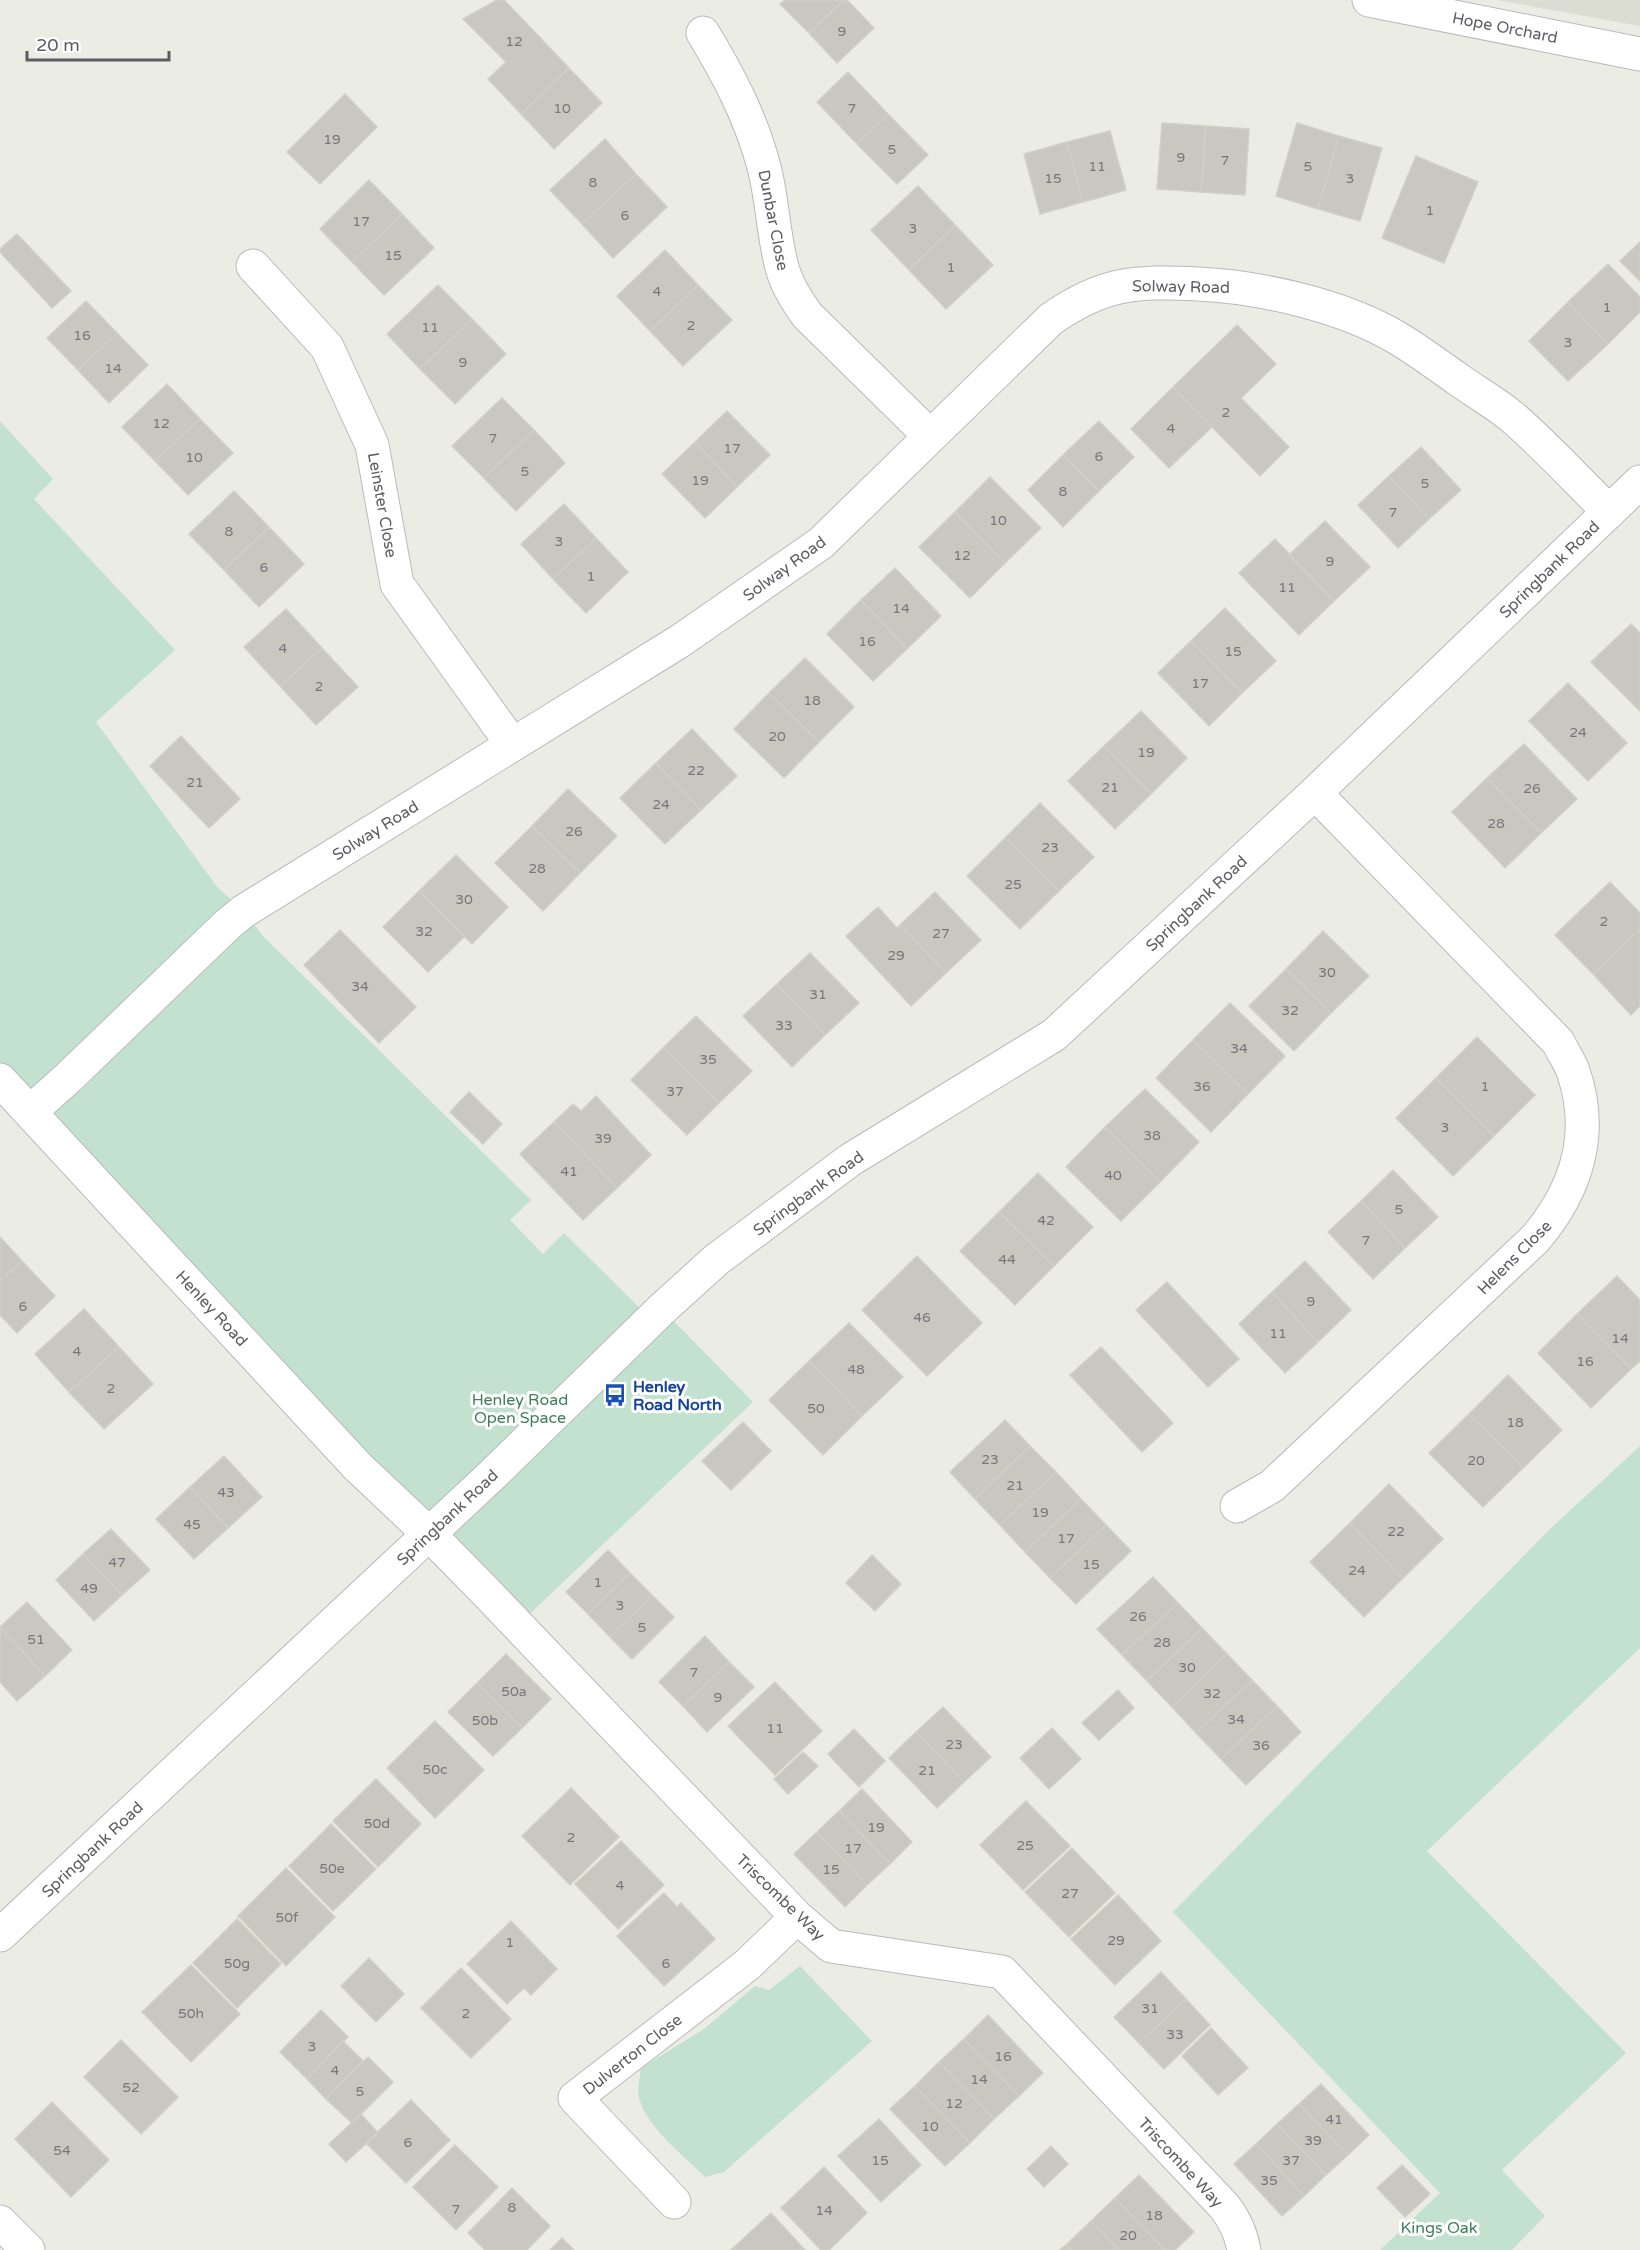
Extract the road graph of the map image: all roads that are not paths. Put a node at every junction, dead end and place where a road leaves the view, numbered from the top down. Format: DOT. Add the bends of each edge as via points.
graph roads {
  1 [pos="1369,0"];
  2 [pos="703,33"];
  3 [pos="1640,54"];
  4 [pos="254,266"];
  5 [pos="930,436"];
  6 [pos="1640,482"];
  7 [pos="1609,512"];
  8 [pos="512,744"];
  9 [pos="1315,793"];
  10 [pos="0,1080"];
  11 [pos="31,1110"];
  12 [pos="1237,1506"];
  13 [pos="428,1533"];
  14 [pos="796,1917"];
  15 [pos="0,1935"];
  16 [pos="674,2202"];
  17 [pos="0,2222"];
  18 [pos="28,2250"];
  19 [pos="1244,2250"];
  1 -- 3 [label="street, Hope Orchard"];
  2 -- 5 [label="street, Dunbar Close" via="729,75 749,120 764,167 784,272 793,295 807,315"];
  4 -- 8 [label="street, Leinster Close" via="327,347 372,445 397,584"];
  5 -- 7 [label="street, Solway Road" via="1051,319 1072,304 1120,285 1217,285 1311,303 1397,338 1510,415"];
  5 -- 8 [label="street, Solway Road" via="821,543 680,641"];
  6 -- 7 [label="street, Springbank Road"];
  7 -- 9 [label="street, Springbank Road"];
  8 -- 11 [label="street, Solway Road" via="244,911"];
  9 -- 12 [label="street, Helens Close" via="1558,1042 1573,1071 1581,1103 1582,1136 1578,1164 1568,1191 1554,1217 1535,1239 1272,1486"];
  9 -- 13 [label="street, Springbank Road" via="1054,1035 850,1160 716,1260"];
  10 -- 11 [label="street, Henley Road"];
  11 -- 13 [label="street, Henley Road" via="357,1466"];
  13 -- 14 [label="street, Triscombe Way"];
  13 -- 15 [label="street, Springbank Road"];
  14 -- 16 [label="street, Dulverton Close" via="747,1965 575,2098"];
  14 -- 19 [label="street, Triscombe Way" via="831,1946 1002,1972 1224,2206 1241,2234"];
  17 -- 18 [label="street"];
}
